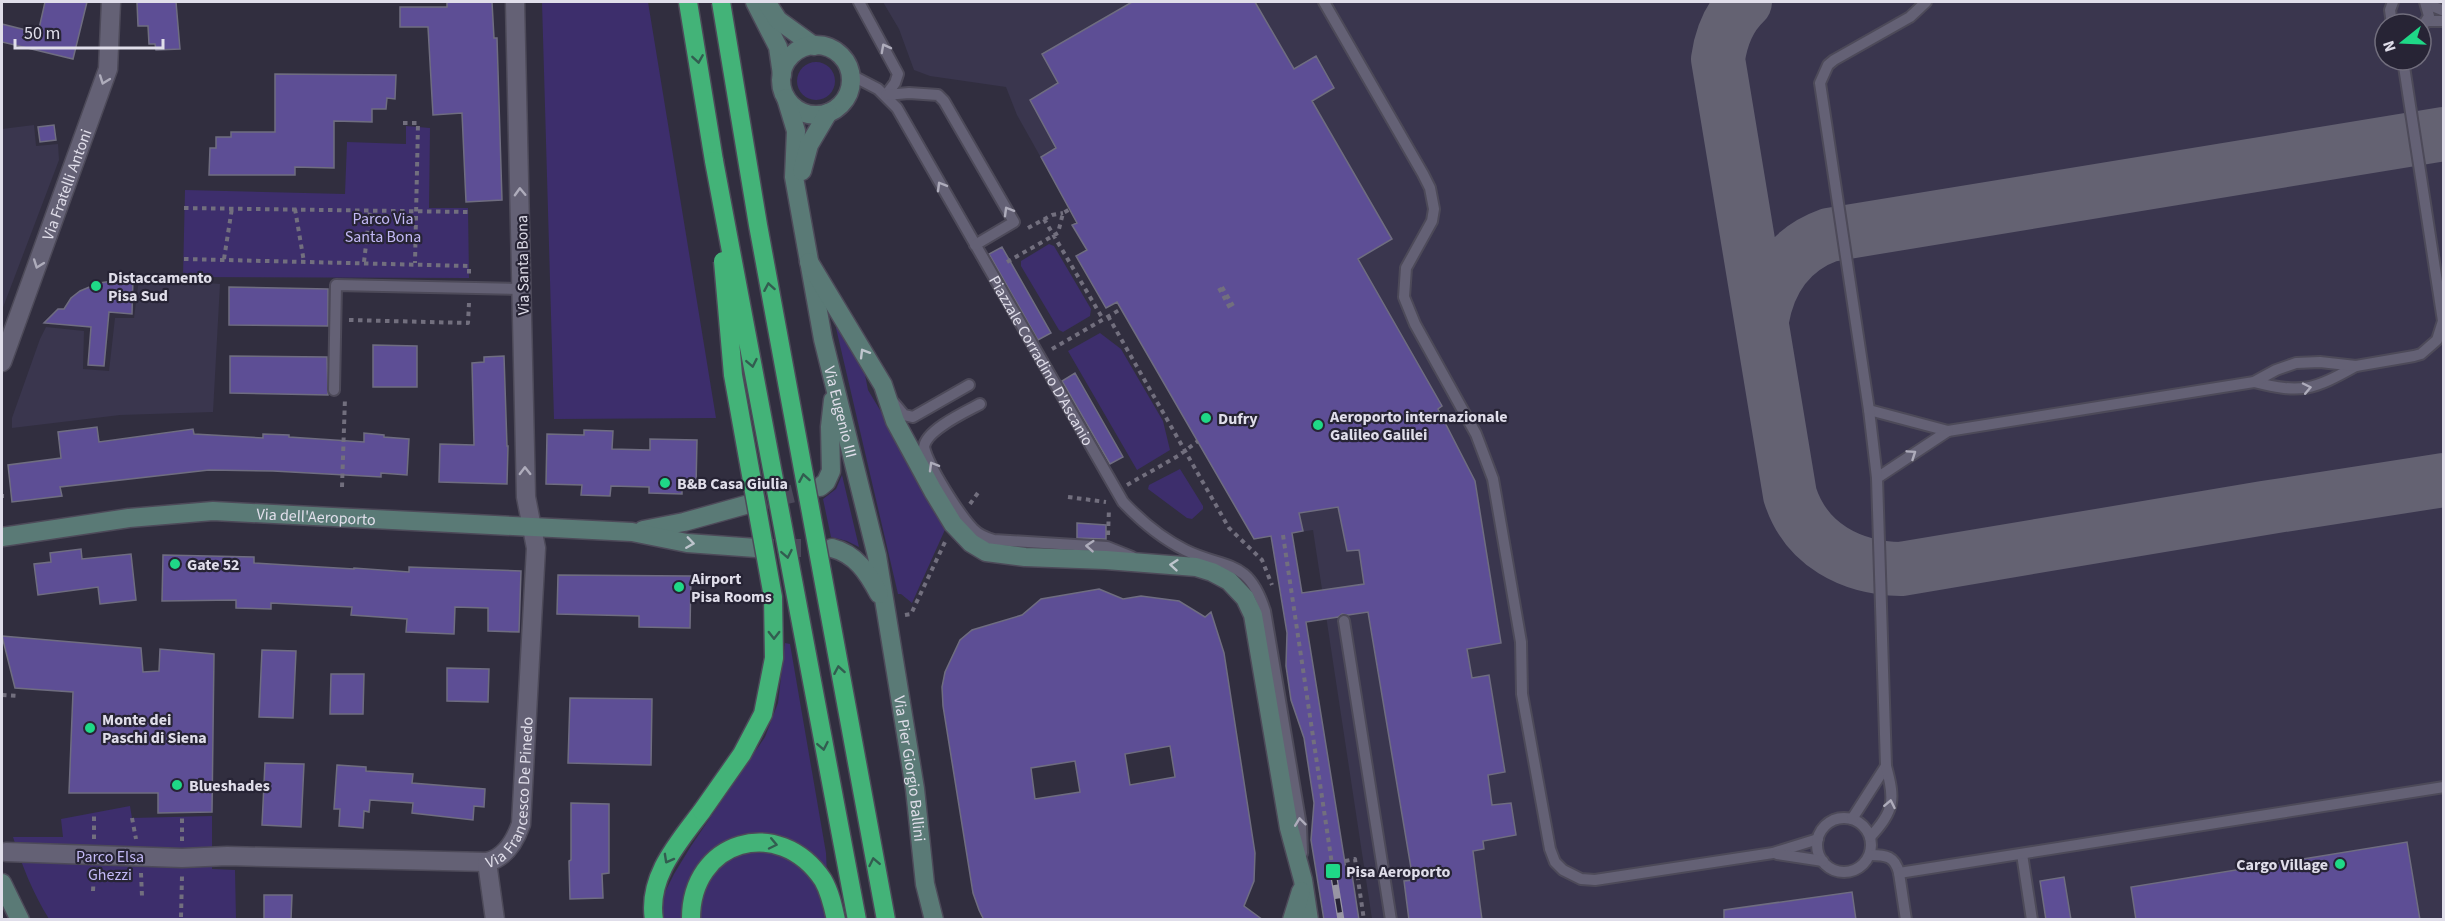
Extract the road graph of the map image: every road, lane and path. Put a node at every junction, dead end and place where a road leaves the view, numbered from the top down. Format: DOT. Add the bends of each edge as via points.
graph roads {
  1 [pos="111,2"];
  2 [pos="515,2"];
  3 [pos="688,2"];
  4 [pos="721,2"];
  5 [pos="755,2"];
  6 [pos="766,2"];
  7 [pos="859,2"];
  8 [pos="1324,2"];
  9 [pos="1926,2"];
  10 [pos="2426,3"];
  11 [pos="2444,11"];
  12 [pos="814,46"];
  13 [pos="2406,72"];
  14 [pos="782,75"];
  15 [pos="851,75"];
  16 [pos="886,94"];
  17 [pos="786,98"];
  18 [pos="828,113"];
  19 [pos="403,123"];
  20 [pos="714,161"];
  21 [pos="798,202"];
  22 [pos="184,208"];
  23 [pos="232,208"];
  24 [pos="295,209"];
  25 [pos="1070,209"];
  26 [pos="370,211"];
  27 [pos="468,212"];
  28 [pos="415,213"];
  29 [pos="1044,219"];
  30 [pos="1054,236"];
  31 [pos="975,245"];
  32 [pos="184,259"];
  33 [pos="224,260"];
  34 [pos="304,262"];
  35 [pos="364,262"];
  36 [pos="809,262"];
  37 [pos="1007,262"];
  38 [pos="415,263"];
  39 [pos="469,288"];
  40 [pos="1221,288"];
  41 [pos="523,289"];
  42 [pos="1232,307"];
  43 [pos="1121,309"];
  44 [pos="1108,316"];
  45 [pos="1103,319"];
  46 [pos="347,332"];
  47 [pos="1038,357"];
  48 [pos="2,362"];
  49 [pos="2356,366"];
  50 [pos="2254,382"];
  51 [pos="969,385"];
  52 [pos="834,386"];
  53 [pos="340,391"];
  54 [pos="885,391"];
  55 [pos="980,404"];
  56 [pos="1869,410"];
  57 [pos="1948,431"];
  58 [pos="1198,441"];
  59 [pos="1185,449"];
  60 [pos="1877,478"];
  61 [pos="342,487"];
  62 [pos="820,487"];
  63 [pos="980,490"];
  64 [pos="1116,491"];
  65 [pos="1068,497"];
  66 [pos="1109,502"];
  67 [pos="749,504"];
  68 [pos="957,519"];
  69 [pos="533,528"];
  70 [pos="632,532"];
  71 [pos="1283,535"];
  72 [pos="2,537"];
  73 [pos="1107,541"];
  74 [pos="756,548"];
  75 [pos="832,548"];
  76 [pos="1274,590"];
  77 [pos="1259,613"];
  78 [pos="892,614"];
  79 [pos="1344,621"];
  80 [pos="2,695"];
  81 [pos="18,696"];
  82 [pos="1886,766"];
  83 [pos="2444,787"];
  84 [pos="1852,819"];
  85 [pos="1870,837"];
  86 [pos="1818,839"];
  87 [pos="6,852"];
  88 [pos="1773,853"];
  89 [pos="2022,854"];
  90 [pos="1870,855"];
  91 [pos="1345,861"];
  92 [pos="1823,861"];
  93 [pos="487,862"];
  94 [pos="1333,871"];
  95 [pos="1899,873"];
  96 [pos="1303,880"];
  97 [pos="2,883"];
  98 [pos="655,884"];
  99 [pos="20,920"];
  100 [pos="495,920"];
  101 [pos="644,920"];
  102 [pos="654,920"];
  103 [pos="691,920"];
  104 [pos="836,920"];
  105 [pos="856,920"];
  106 [pos="886,920"];
  107 [pos="934,920"];
  108 [pos="1292,920"];
  109 [pos="1309,920"];
  110 [pos="1364,920"];
  111 [pos="1391,920"];
  112 [pos="1906,920"];
  113 [pos="2032,920"];
  1 -- 48 [label="street, Via Fratelli Antoni, one-way" via="108,69"];
  41 -- 2 [label="street, Via Santa Bona, one-way"];
  3 -- 20 [label="highway, one-way"];
  106 -- 4 [label="highway, one-way, bridge" via="760,237"];
  5 -- 14 [label="street" via="778,46"];
  6 -- 12 [label="street" via="778,20"];
  16 -- 7 [label="lane, one-way" via="898,74"];
  8 -- 88 [label="lane" via="1424,174 1433,199 1432,221 1406,268 1404,297 1476,434 1494,479 1521,642 1524,705 1539,798 1555,862 1572,876 1595,880"];
  9 -- 56 [label="lane" via="1910,17 1834,60 1820,83"];
  10 -- 11 [label="lane"];
  12 -- 14 [label="street" via="796,51"];
  12 -- 15 [label="street" via="838,53"];
  13 -- 49 [label="lane" via="2443,311 2442,330 2421,354"];
  14 -- 17 [label="street"];
  15 -- 16 [label="lane, Piazzale Corradino D'Ascanio"];
  15 -- 18 [label="street" via="846,98"];
  31 -- 16 [label="lane, Piazzale Corradino D'Ascanio, one-way"];
  31 -- 16 [label="lane, one-way" via="1014,222 944,101 938,95"];
  17 -- 18 [label="street" via="804,113"];
  17 -- 21 [label="street, Via Eugenio III" via="796,130 794,177"];
  18 -- 21 [label="street, Via Eugenio III" via="809,145"];
  19 -- 28 [label="path" via="418,123"];
  20 -- 98 [label="highway, one-way, bridge" via="733,375 773,597 774,658 763,714 742,754 676,846"];
  20 -- 105 [label="highway, one-way, bridge"];
  21 -- 36 [label="street, Via Eugenio III"];
  22 -- 23 [label="path"];
  23 -- 24 [label="path"];
  23 -- 33 [label="path"];
  24 -- 26 [label="path"];
  24 -- 34 [label="path"];
  25 -- 30 [label="path" via="1063,213"];
  26 -- 28 [label="path"];
  26 -- 35 [label="path"];
  27 -- 28 [label="path"];
  28 -- 38 [label="path"];
  29 -- 30 [label="path"];
  30 -- 37 [label="path"];
  30 -- 45 [label="path"];
  31 -- 47 [label="lane, Piazzale Corradino D'Ascanio"];
  32 -- 33 [label="path"];
  33 -- 34 [label="path"];
  34 -- 35 [label="path"];
  35 -- 38 [label="path"];
  36 -- 52 [label="street, Via Eugenio III"];
  54 -- 36 [label="street, one-way"];
  38 -- 39 [label="path" via="469,266"];
  39 -- 41 [label="lane"];
  39 -- 46 [label="path" via="468,323 348,320"];
  39 -- 53 [label="lane" via="336,285"];
  40 -- 42 [label="path"];
  69 -- 41 [label="street, Via Santa Bona, one-way" via="526,497"];
  43 -- 44 [label="path"];
  44 -- 45 [label="path"];
  44 -- 59 [label="path"];
  45 -- 47 [label="path"];
  47 -- 64 [label="lane, Piazzale Corradino D'Ascanio"];
  49 -- 50 [label="lane" via="2296,363"];
  50 -- 49 [label="lane, one-way" via="2298,390"];
  50 -- 57 [label="lane"];
  51 -- 54 [label="lane" via="913,417 900,411"];
  52 -- 62 [label="street" via="831,471"];
  52 -- 78 [label="street, Via Eugenio III"];
  53 -- 61 [label="path"];
  54 -- 68 [label="street" via="894,421"];
  68 -- 55 [label="lane, one-way" via="924,444 933,433"];
  56 -- 57 [label="lane"];
  56 -- 60 [label="lane"];
  60 -- 57 [label="lane, one-way"];
  58 -- 59 [label="path"];
  59 -- 64 [label="path"];
  59 -- 76 [label="path" via="1229,528 1262,561"];
  60 -- 82 [label="lane"];
  63 -- 68 [label="path"];
  64 -- 66 [label="path" via="1109,495"];
  64 -- 77 [label="lane, Piazzale Corradino D'Ascanio" via="1129,508 1174,543 1246,575 1256,589"];
  65 -- 66 [label="path"];
  66 -- 73 [label="path"];
  67 -- 70 [label="street, Via dell'Aeroporto"];
  77 -- 68 [label="street, one-way" via="1221,576 1196,567 986,552 971,543"];
  68 -- 78 [label="path" via="912,614"];
  69 -- 70 [label="street, Via dell'Aeroporto"];
  69 -- 72 [label="street, Via dell'Aeroporto" via="213,511 129,518"];
  69 -- 93 [label="street, Via Francesco De Pinedo" via="535,561 521,824 506,851"];
  70 -- 74 [label="street, Via dell'Aeroporto, one-way" via="687,543"];
  71 -- 94 [label="path"];
  75 -- 78 [label="street" via="858,562"];
  96 -- 77 [label="street, one-way" via="1289,828"];
  78 -- 107 [label="street, Via Pier Giorgio Ballini" via="925,884"];
  79 -- 111 [label="lane"];
  80 -- 81 [label="path"];
  82 -- 84 [label="lane"];
  85 -- 82 [label="lane, one-way" via="1883,824 1892,804"];
  83 -- 89 [label="lane"];
  84 -- 85 [label="lane"];
  84 -- 86 [label="lane" via="1835,820 1821,831"];
  85 -- 90 [label="lane"];
  86 -- 88 [label="lane"];
  86 -- 92 [label="lane"];
  87 -- 93 [label="street, Via Francesco De Pinedo"];
  88 -- 92 [label="lane"];
  89 -- 95 [label="lane"];
  89 -- 113 [label="lane"];
  90 -- 92 [label="lane" via="1850,872 1832,870"];
  90 -- 95 [label="lane" via="1890,856"];
  91 -- 110 [label="path" via="1355,859"];
  93 -- 100 [label="street"];
  95 -- 112 [label="lane"];
  96 -- 108 [label="street"];
  96 -- 109 [label="street"];
  97 -- 99 [label="street"];
  98 -- 101 [label="highway"];
  98 -- 102 [label="highway"];
  103 -- 104 [label="highway, one-way" via="694,890 705,870 718,856 739,845 759,841 781,844 807,861 824,882"];
}
